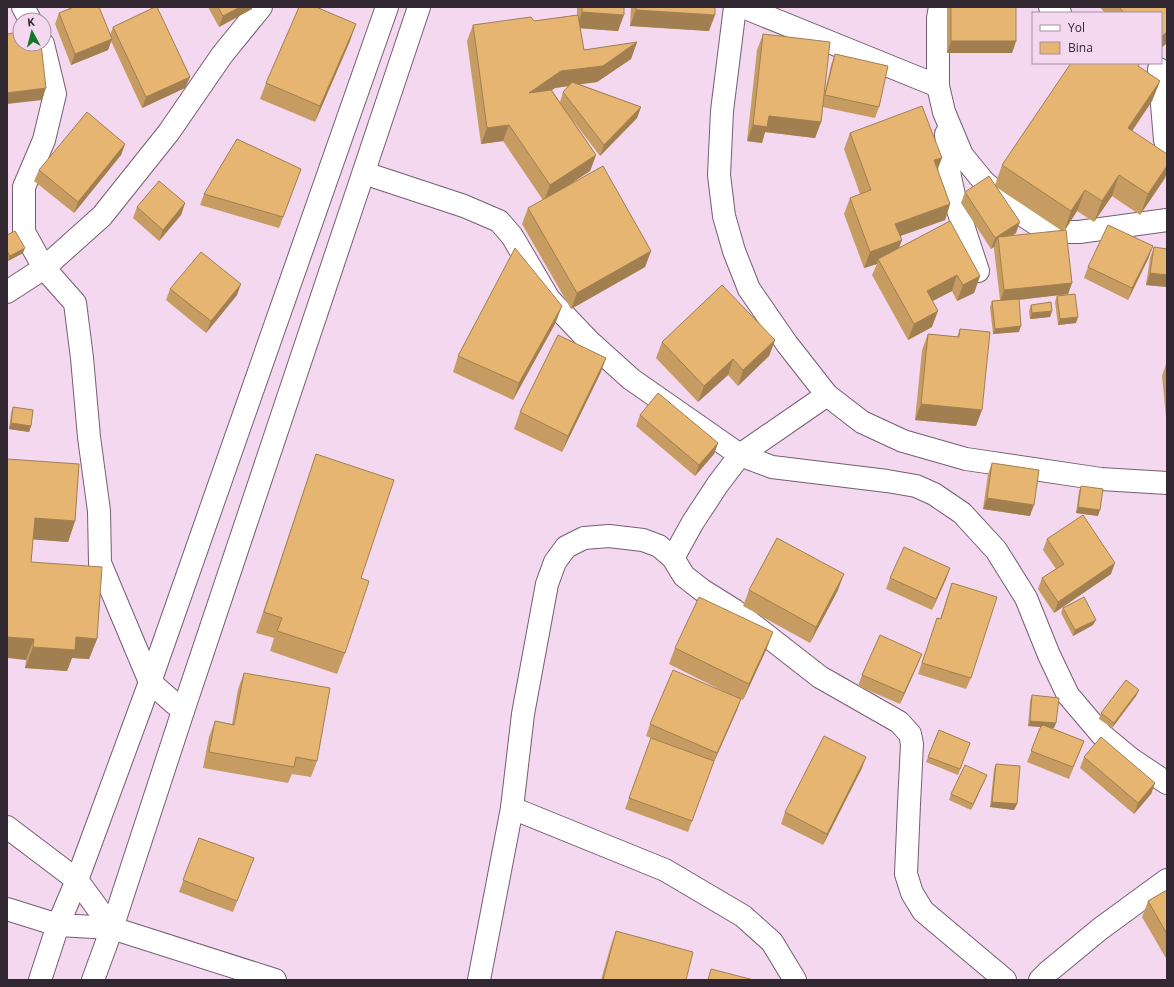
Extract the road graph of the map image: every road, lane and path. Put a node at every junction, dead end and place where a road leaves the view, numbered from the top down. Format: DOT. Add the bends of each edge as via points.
graph roads {
  1 [pos="260,7"];
  2 [pos="387,7"];
  3 [pos="419,7"];
  4 [pos="735,7"];
  5 [pos="743,7"];
  6 [pos="940,7"];
  7 [pos="45,52"];
  8 [pos="1157,65"];
  9 [pos="938,86"];
  10 [pos="944,112"];
  11 [pos="1167,146"];
  12 [pos="364,173"];
  13 [pos="1167,220"];
  14 [pos="44,268"];
  15 [pos="978,271"];
  16 [pos="7,292"];
  17 [pos="827,395"];
  18 [pos="740,456"];
  19 [pos="1167,484"];
  20 [pos="673,558"];
  21 [pos="150,682"];
  22 [pos="183,711"];
  23 [pos="1167,783"];
  24 [pos="512,808"];
  25 [pos="7,827"];
  26 [pos="77,880"];
  27 [pos="1167,880"];
  28 [pos="7,909"];
  29 [pos="58,924"];
  30 [pos="112,928"];
  31 [pos="40,980"];
  32 [pos="93,980"];
  33 [pos="275,980"];
  34 [pos="479,980"];
  35 [pos="795,980"];
  36 [pos="1005,980"];
  37 [pos="1040,980"];
  1 -- 14 [label="main road" via="222,55 169,132 102,216"];
  2 -- 21 [label="main road"];
  3 -- 12 [label="main road"];
  4 -- 17 [label="main road" via="722,111 719,175 724,216 749,289"];
  5 -- 9 [label="main road"];
  6 -- 9 [label="main road"];
  7 -- 14 [label="main road" via="55,94 44,140 24,187 24,232"];
  8 -- 11 [label="main road"];
  9 -- 10 [label="main road"];
  10 -- 13 [label="main road" via="962,156 984,182 1024,216 1044,229 1079,232"];
  10 -- 15 [label="main road" via="950,177"];
  12 -- 18 [label="main road" via="464,206 498,221 512,236 550,299 590,342 631,379"];
  12 -- 22 [label="main road"];
  14 -- 16 [label="main road"];
  14 -- 21 [label="main road" via="75,302 99,511 100,563"];
  17 -- 18 [label="main road"];
  17 -- 19 [label="main road" via="862,422 903,441 966,458 1101,479"];
  18 -- 20 [label="main road" via="693,522"];
  18 -- 23 [label="main road" via="772,467 916,486 934,494 962,513 996,550 1026,598 1068,695 1102,735 1131,759"];
  20 -- 24 [label="main road" via="659,546 643,540 609,536 584,538 566,548 555,562 547,584 523,714"];
  20 -- 36 [label="main road" via="684,576 702,590 734,610 820,677 899,722 910,734 912,744 906,874 912,893 923,911"];
  21 -- 22 [label="main road"];
  21 -- 26 [label="main road"];
  22 -- 30 [label="main road"];
  24 -- 34 [label="main road"];
  24 -- 35 [label="main road" via="665,870 743,916 772,942"];
  25 -- 26 [label="main road"];
  26 -- 29 [label="main road"];
  26 -- 30 [label="main road"];
  27 -- 37 [label="main road" via="1100,929"];
  28 -- 29 [label="main road"];
  29 -- 30 [label="main road"];
  29 -- 31 [label="main road"];
  30 -- 32 [label="main road"];
  30 -- 33 [label="main road"];
}
